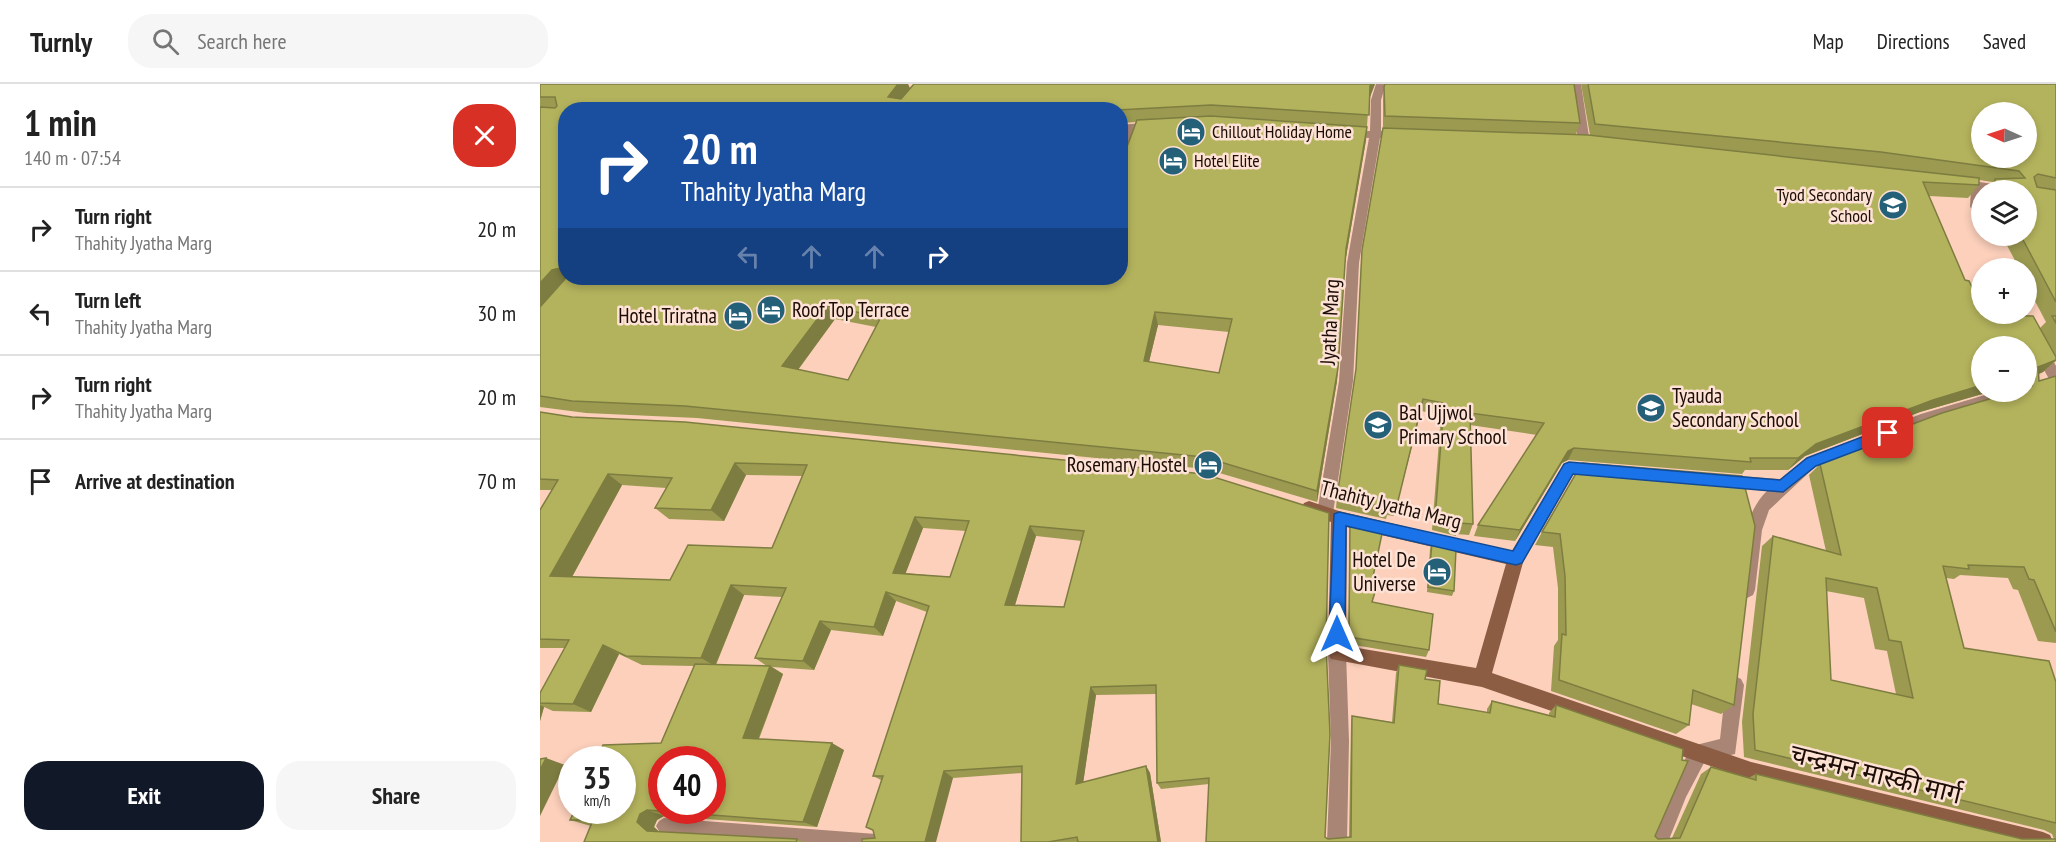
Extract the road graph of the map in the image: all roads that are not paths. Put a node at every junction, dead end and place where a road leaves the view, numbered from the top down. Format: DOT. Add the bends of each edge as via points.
graph roads {
  1 [pos="1381,84"];
  2 [pos="1576,84"];
  3 [pos="1165,124"];
  4 [pos="1128,127"];
  5 [pos="1134,127"];
  6 [pos="1341,133"];
  7 [pos="1375,135"];
  8 [pos="1410,136"];
  9 [pos="1128,143"];
  10 [pos="1584,144"];
  11 [pos="1947,182"];
  12 [pos="1971,185"];
  13 [pos="2037,343"];
  14 [pos="2052,376"];
  15 [pos="1979,402"];
  16 [pos="1617,472"];
  17 [pos="1712,480"];
  18 [pos="1783,486"];
  19 [pos="1293,503"];
  20 [pos="1332,516"];
  21 [pos="1516,559"];
  22 [pos="1745,609"];
  23 [pos="1337,653"];
  24 [pos="1737,672"];
  25 [pos="1482,678"];
  26 [pos="1699,753"];
  27 [pos="664,826"];
  28 [pos="876,842"];
  29 [pos="1337,842"];
  30 [pos="1658,842"];
  31 [pos="2043,842"];
  1 -- 7 [label="street, Jyatha Marg" via="1376,100"];
  2 -- 10 [label="street"];
  3 -- 5 [label="street"];
  4 -- 5 [label="street"];
  5 -- 9 [label="street"];
  6 -- 7 [label="street"];
  7 -- 8 [label="street"];
  7 -- 20 [label="street, Jyatha Marg" via="1353,263"];
  11 -- 12 [label="street"];
  13 -- 14 [label="street"];
  15 -- 18 [label="street" via="1811,462"];
  16 -- 21 [label="street" via="1569,468"];
  17 -- 18 [label="street"];
  18 -- 22 [label="street" via="1762,506 1754,530"];
  19 -- 20 [label="street, Thahity Jyatha Marg"];
  20 -- 21 [label="street, Thahity Jyatha Marg"];
  20 -- 23 [label="street"];
  21 -- 25 [label="street"];
  23 -- 25 [label="street"];
  23 -- 29 [label="street"];
  24 -- 26 [label="street" via="1728,747"];
  25 -- 26 [label="street, चन्द्रमन मास्की मार्ग"];
  26 -- 30 [label="street"];
  26 -- 31 [label="street, चन्द्रमन मास्की मार्ग" via="1750,771"];
  27 -- 28 [label="lane"];
}
